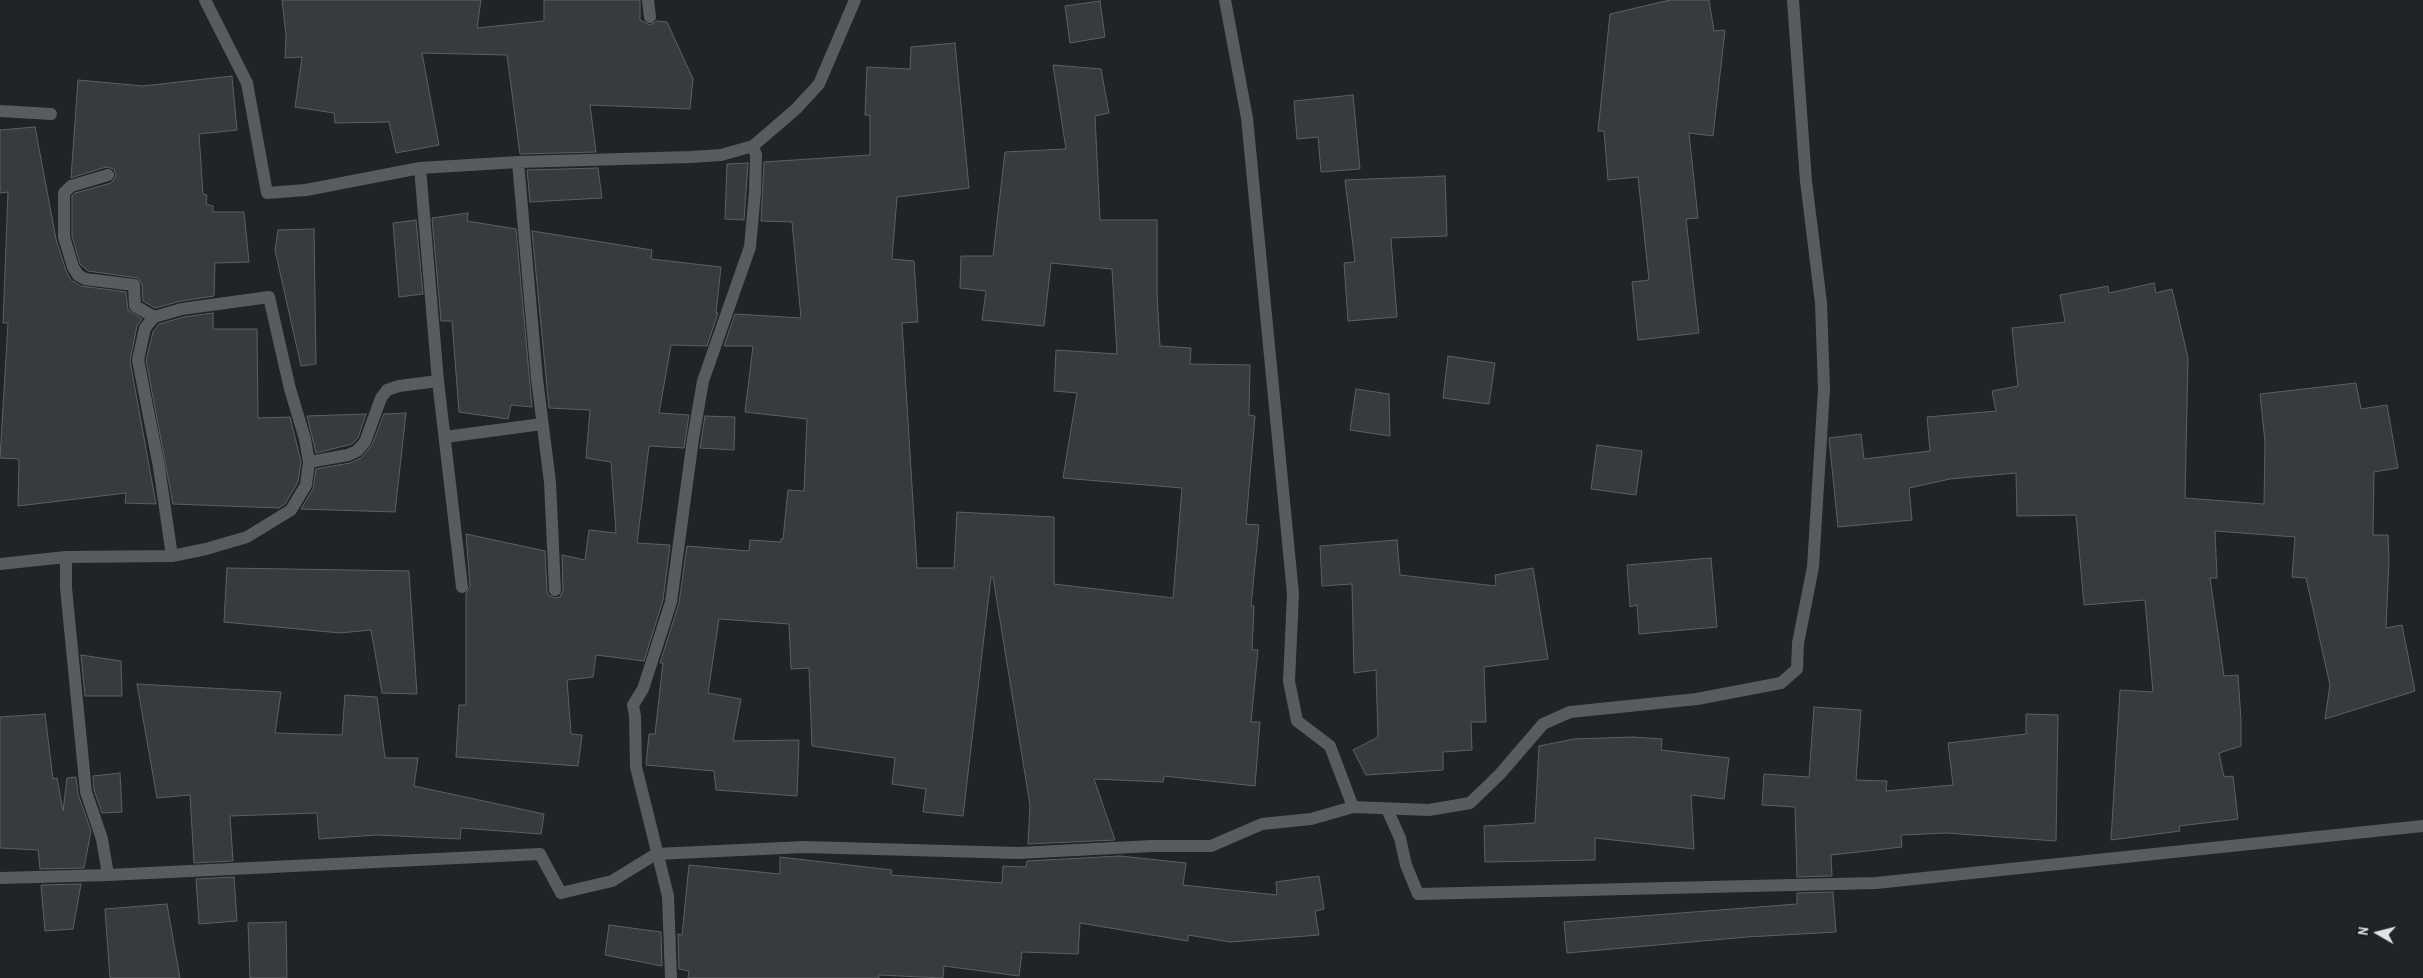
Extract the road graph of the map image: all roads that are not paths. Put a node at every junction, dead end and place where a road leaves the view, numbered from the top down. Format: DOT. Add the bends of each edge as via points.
graph roads {
  1 [pos="205,0"];
  2 [pos="648,0"];
  3 [pos="856,0"];
  4 [pos="1225,0"];
  5 [pos="1793,0"];
  6 [pos="650,17"];
  7 [pos="0,111"];
  8 [pos="51,114"];
  9 [pos="753,146"];
  10 [pos="518,162"];
  11 [pos="420,168"];
  12 [pos="108,175"];
  13 [pos="154,317"];
  14 [pos="438,381"];
  15 [pos="542,424"];
  16 [pos="445,437"];
  17 [pos="309,462"];
  18 [pos="172,556"];
  19 [pos="66,557"];
  20 [pos="0,564"];
  21 [pos="462,587"];
  22 [pos="556,590"];
  23 [pos="1353,807"];
  24 [pos="1387,809"];
  25 [pos="2423,826"];
  26 [pos="656,854"];
  27 [pos="108,875"];
  28 [pos="0,878"];
  29 [pos="671,978"];
  1 -- 11 [label="street" via="246,83 267,193 306,190"];
  2 -- 6 [label="street"];
  3 -- 9 [label="street" via="819,84"];
  4 -- 23 [label="street" via="1247,118 1293,594 1289,681 1296,721 1330,746"];
  5 -- 24 [label="street" via="1806,181 1821,303 1824,390 1813,567 1798,643 1797,669 1780,682 1734,692 1570,712 1543,724 1470,803 1428,810"];
  7 -- 8 [label="street"];
  9 -- 10 [label="street" via="691,157"];
  9 -- 26 [label="street" via="756,183 750,247 703,381 671,602 644,689 633,705 636,767"];
  10 -- 11 [label="street"];
  10 -- 15 [label="street"];
  11 -- 14 [label="street"];
  12 -- 13 [label="street" via="71,186 64,193 64,237 73,267 85,279 134,285 135,306"];
  13 -- 17 [label="street" via="182,309 269,297"];
  13 -- 18 [label="street" via="145,328 138,360"];
  14 -- 16 [label="street"];
  14 -- 17 [label="street" via="387,390 365,442 357,451"];
  15 -- 16 [label="street"];
  15 -- 22 [label="street" via="550,482"];
  16 -- 21 [label="street"];
  17 -- 18 [label="street" via="306,485 291,510 248,537"];
  18 -- 19 [label="street"];
  19 -- 20 [label="street"];
  19 -- 27 [label="street" via="66,588 86,792 102,839"];
  23 -- 24 [label="street"];
  23 -- 26 [label="street" via="1311,819 1262,824 1211,846 1018,853 804,846"];
  24 -- 25 [label="street" via="1418,894 1876,883"];
  26 -- 27 [label="street" via="612,881 561,893 540,854"];
  26 -- 29 [label="street" via="668,896"];
  27 -- 28 [label="street"];
}
